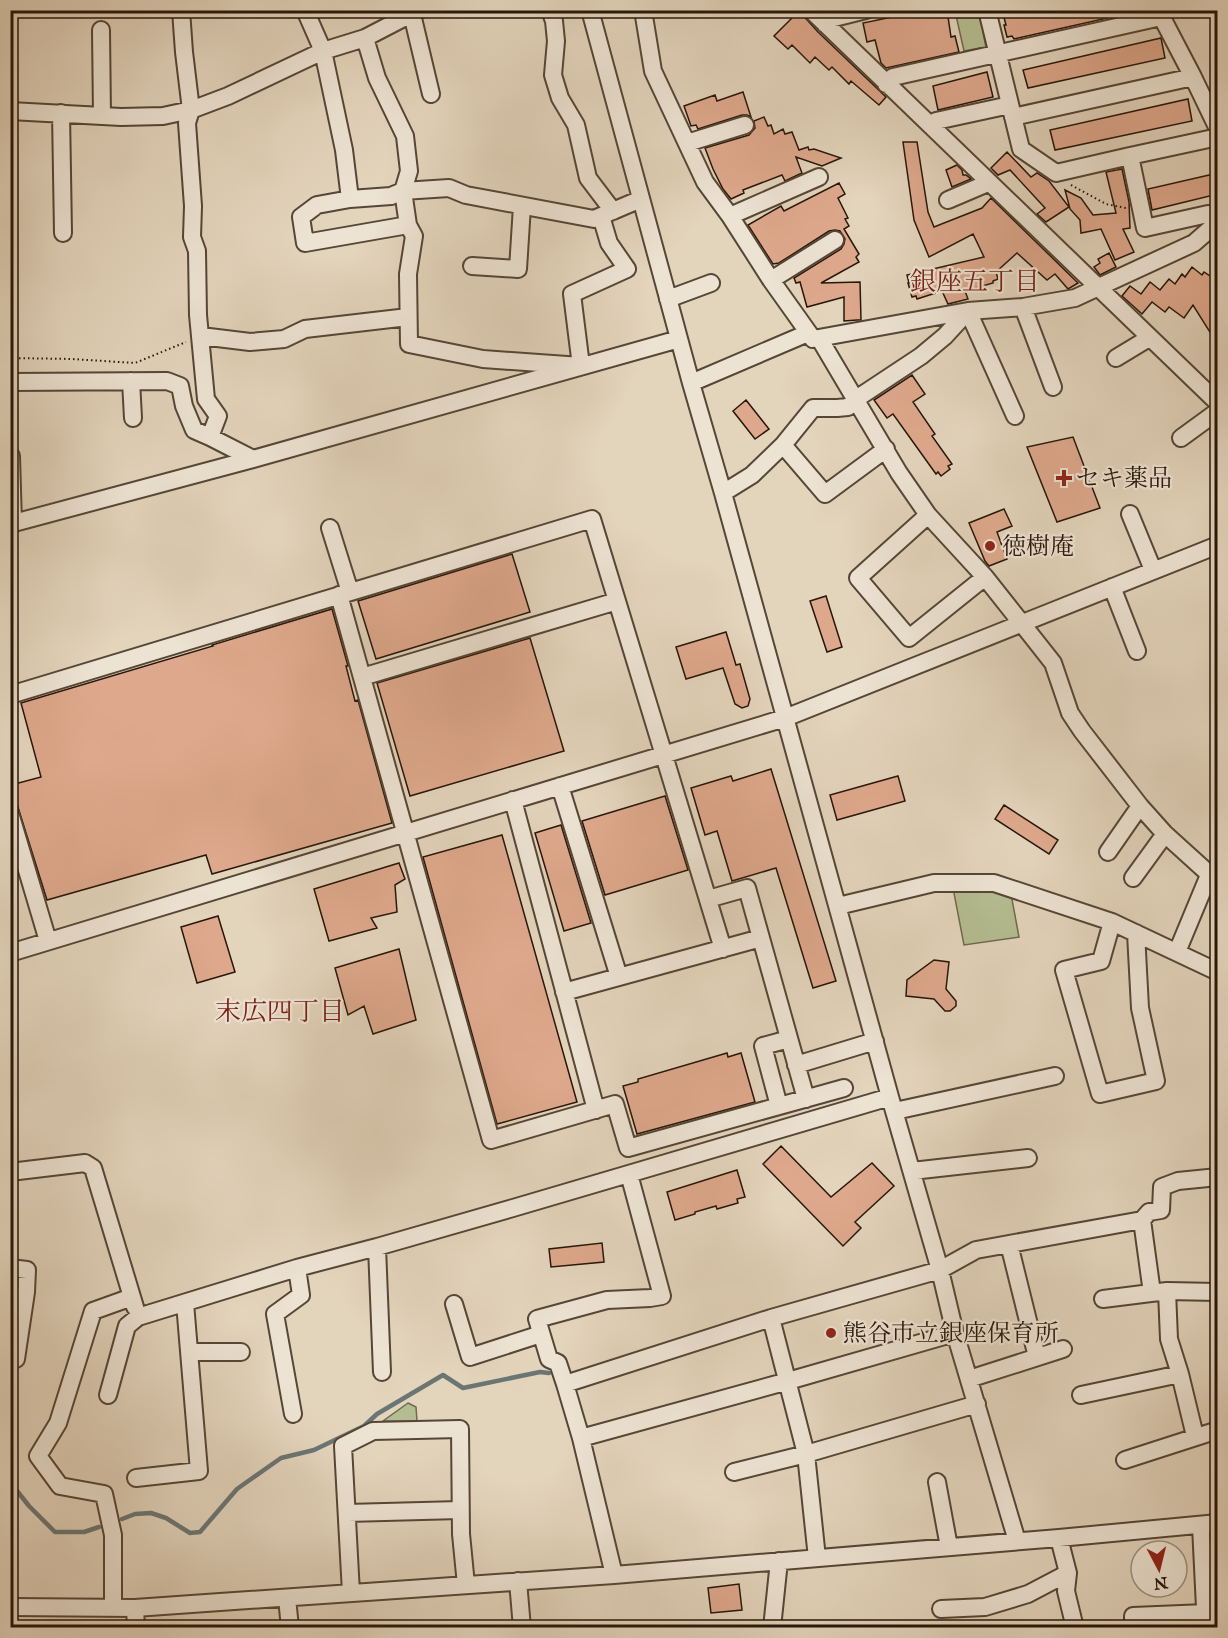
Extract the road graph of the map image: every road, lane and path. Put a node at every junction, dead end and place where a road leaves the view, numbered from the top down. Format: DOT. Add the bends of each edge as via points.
graph roads {
  1 [pos="181,10"];
  2 [pos="305,10"];
  3 [pos="550,10"];
  4 [pos="590,10"];
  5 [pos="643,10"];
  6 [pos="811,10"];
  7 [pos="866,10"];
  8 [pos="987,10"];
  9 [pos="416,12"];
  10 [pos="1159,14"];
  11 [pos="825,24"];
  12 [pos="101,30"];
  13 [pos="365,38"];
  14 [pos="323,51"];
  15 [pos="997,54"];
  16 [pos="1193,76"];
  17 [pos="886,84"];
  18 [pos="431,94"];
  19 [pos="192,110"];
  20 [pos="10,111"];
  21 [pos="1012,111"];
  22 [pos="61,113"];
  23 [pos="102,116"];
  24 [pos="745,125"];
  25 [pos="931,126"];
  26 [pos="1218,129"];
  27 [pos="1218,137"];
  28 [pos="687,143"];
  29 [pos="1130,156"];
  30 [pos="1056,173"];
  31 [pos="819,177"];
  32 [pos="988,183"];
  33 [pos="403,190"];
  34 [pos="350,199"];
  35 [pos="641,199"];
  36 [pos="948,200"];
  37 [pos="522,206"];
  38 [pos="1141,210"];
  39 [pos="607,213"];
  40 [pos="730,216"];
  41 [pos="1218,220"];
  42 [pos="408,225"];
  43 [pos="63,233"];
  44 [pos="835,240"];
  45 [pos="472,266"];
  46 [pos="771,280"];
  47 [pos="711,283"];
  48 [pos="1097,288"];
  49 [pos="668,299"];
  50 [pos="1023,307"];
  51 [pos="968,311"];
  52 [pos="408,317"];
  53 [pos="201,336"];
  54 [pos="814,336"];
  55 [pos="1149,338"];
  56 [pos="679,339"];
  57 [pos="10,358"];
  58 [pos="1116,358"];
  59 [pos="581,366"];
  60 [pos="131,381"];
  61 [pos="10,382"];
  62 [pos="691,383"];
  63 [pos="1053,387"];
  64 [pos="856,399"];
  65 [pos="1218,403"];
  66 [pos="1218,411"];
  67 [pos="1015,416"];
  68 [pos="133,418"];
  69 [pos="210,436"];
  70 [pos="1181,438"];
  71 [pos="783,445"];
  72 [pos="886,449"];
  73 [pos="11,456"];
  74 [pos="253,459"];
  75 [pos="723,493"];
  76 [pos="1130,514"];
  77 [pos="928,515"];
  78 [pos="12,524"];
  79 [pos="330,528"];
  80 [pos="1218,545"];
  81 [pos="1152,570"];
  82 [pos="986,577"];
  83 [pos="1112,587"];
  84 [pos="344,594"];
  85 [pos="617,602"];
  86 [pos="1022,623"];
  87 [pos="909,638"];
  88 [pos="1137,651"];
  89 [pos="922,663"];
  90 [pos="362,677"];
  91 [pos="10,695"];
  92 [pos="785,718"];
  93 [pos="664,754"];
  94 [pos="560,786"];
  95 [pos="513,800"];
  96 [pos="1140,806"];
  97 [pos="10,813"];
  98 [pos="405,833"];
  99 [pos="1165,834"];
  100 [pos="1108,852"];
  101 [pos="1133,878"];
  102 [pos="1213,878"];
  103 [pos="708,899"];
  104 [pos="838,906"];
  105 [pos="1112,922"];
  106 [pos="1136,933"];
  107 [pos="761,938"];
  108 [pos="48,941"];
  109 [pos="723,949"];
  110 [pos="10,952"];
  111 [pos="1177,952"];
  112 [pos="1218,972"];
  113 [pos="619,977"];
  114 [pos="564,992"];
  115 [pos="789,1039"];
  116 [pos="875,1041"];
  117 [pos="796,1065"];
  118 [pos="1055,1076"];
  119 [pos="844,1088"];
  120 [pos="806,1099"];
  121 [pos="892,1104"];
  122 [pos="780,1106"];
  123 [pos="596,1110"];
  124 [pos="1028,1158"];
  125 [pos="10,1172"];
  126 [pos="912,1172"];
  127 [pos="629,1174"];
  128 [pos="1218,1177"];
  129 [pos="1142,1220"];
  130 [pos="1009,1244"];
  131 [pos="377,1247"];
  132 [pos="10,1268"];
  133 [pos="297,1268"];
  134 [pos="940,1270"];
  135 [pos="1160,1292"];
  136 [pos="1218,1292"];
  137 [pos="132,1297"];
  138 [pos="1103,1299"];
  139 [pos="185,1303"];
  140 [pos="454,1304"];
  141 [pos="138,1317"];
  142 [pos="771,1318"];
  143 [pos="956,1333"];
  144 [pos="541,1334"];
  145 [pos="1063,1349"];
  146 [pos="190,1352"];
  147 [pos="241,1352"];
  148 [pos="1037,1357"];
  149 [pos="10,1359"];
  150 [pos="382,1372"];
  151 [pos="1180,1374"];
  152 [pos="969,1379"];
  153 [pos="788,1381"];
  154 [pos="565,1384"];
  155 [pos="108,1395"];
  156 [pos="1082,1395"];
  157 [pos="977,1404"];
  158 [pos="293,1414"];
  159 [pos="1218,1430"];
  160 [pos="1195,1436"];
  161 [pos="580,1438"];
  162 [pos="806,1454"];
  163 [pos="1125,1460"];
  164 [pos="734,1472"];
  165 [pos="136,1479"];
  166 [pos="937,1482"];
  167 [pos="460,1510"];
  168 [pos="347,1513"];
  169 [pos="1209,1525"];
  170 [pos="1059,1538"];
  171 [pos="1017,1541"];
  172 [pos="949,1547"];
  173 [pos="817,1558"];
  174 [pos="779,1561"];
  175 [pos="1068,1574"];
  176 [pos="614,1575"];
  177 [pos="518,1581"];
  178 [pos="466,1585"];
  179 [pos="351,1593"];
  180 [pos="287,1598"];
  181 [pos="10,1607"];
  182 [pos="113,1608"];
  183 [pos="135,1608"];
  184 [pos="941,1609"];
  185 [pos="1206,1620"];
  186 [pos="136,1628"];
  187 [pos="290,1628"];
  188 [pos="522,1628"];
  189 [pos="772,1628"];
  190 [pos="1075,1628"];
  191 [pos="1133,1628"];
  1 -- 19 [label="street"];
  2 -- 14 [label="street"];
  3 -- 39 [label="street" via="556,41 553,75 560,99 576,125 588,178"];
  4 -- 35 [label="street"];
  5 -- 28 [label="street" via="653,71"];
  6 -- 11 [label="street"];
  7 -- 11 [label="street" via="830,19"];
  8 -- 15 [label="street"];
  9 -- 13 [label="street"];
  9 -- 18 [label="street"];
  10 -- 15 [label="street"];
  10 -- 16 [label="street"];
  11 -- 17 [label="street"];
  12 -- 23 [label="street"];
  13 -- 14 [label="street"];
  13 -- 33 [label="street" via="377,78 405,136 409,171"];
  14 -- 19 [label="street"];
  14 -- 34 [label="street"];
  15 -- 17 [label="street" via="893,77"];
  15 -- 21 [label="street"];
  16 -- 21 [label="street"];
  16 -- 26 [label="street"];
  17 -- 25 [label="street"];
  19 -- 23 [label="street" via="163,116"];
  19 -- 53 [label="street" via="187,123"];
  20 -- 22 [label="street"];
  21 -- 25 [label="street" via="936,121"];
  21 -- 30 [label="street" via="1021,149"];
  22 -- 23 [label="street"];
  22 -- 43 [label="street"];
  24 -- 28 [label="street"];
  25 -- 32 [label="street"];
  27 -- 29 [label="street"];
  28 -- 40 [label="street" via="705,182"];
  29 -- 30 [label="street"];
  29 -- 38 [label="street"];
  30 -- 38 [label="path" via="1058,178 1106,204"];
  31 -- 40 [label="street"];
  32 -- 36 [label="street"];
  32 -- 48 [label="street"];
  33 -- 34 [label="street" via="392,195"];
  33 -- 37 [label="street" via="449,188"];
  33 -- 42 [label="street"];
  34 -- 42 [label="street" via="317,205 301,217 305,243"];
  35 -- 39 [label="street"];
  35 -- 49 [label="street"];
  37 -- 39 [label="street" via="594,219"];
  37 -- 45 [label="street" via="518,268"];
  38 -- 41 [label="street" via="1145,228 1208,214"];
  39 -- 59 [label="street" via="609,243 627,269 572,294"];
  40 -- 46 [label="street"];
  41 -- 48 [label="street" via="1194,243"];
  42 -- 52 [label="street" via="414,236 408,274"];
  44 -- 46 [label="street"];
  46 -- 54 [label="street"];
  47 -- 49 [label="street"];
  48 -- 50 [label="street" via="1074,298"];
  48 -- 55 [label="street"];
  49 -- 56 [label="street"];
  50 -- 51 [label="street"];
  50 -- 63 [label="street"];
  51 -- 54 [label="street"];
  51 -- 64 [label="street" via="921,356"];
  51 -- 67 [label="street"];
  52 -- 53 [label="street" via="304,329 285,339 250,342"];
  52 -- 59 [label="street" via="409,344 483,359"];
  53 -- 57 [label="path" via="135,363"];
  53 -- 69 [label="street" via="206,399 218,416"];
  54 -- 62 [label="street"];
  54 -- 64 [label="street"];
  55 -- 58 [label="street"];
  55 -- 65 [label="street"];
  56 -- 59 [label="street"];
  56 -- 62 [label="street"];
  59 -- 74 [label="street"];
  60 -- 61 [label="street"];
  60 -- 68 [label="street"];
  60 -- 69 [label="street" via="167,381 180,386 195,430"];
  62 -- 75 [label="street"];
  64 -- 71 [label="street" via="848,407 813,408"];
  64 -- 72 [label="street"];
  66 -- 70 [label="street"];
  69 -- 74 [label="street"];
  71 -- 72 [label="street" via="825,494"];
  71 -- 75 [label="street" via="752,475"];
  72 -- 77 [label="street"];
  73 -- 78 [label="street"];
  74 -- 78 [label="street"];
  75 -- 92 [label="street"];
  76 -- 81 [label="street"];
  77 -- 82 [label="street"];
  77 -- 87 [label="street" via="858,578"];
  79 -- 84 [label="street"];
  80 -- 81 [label="street"];
  81 -- 83 [label="street"];
  82 -- 86 [label="street"];
  82 -- 87 [label="street"];
  83 -- 86 [label="street"];
  83 -- 88 [label="street"];
  84 -- 85 [label="street" via="592,519"];
  84 -- 90 [label="street"];
  84 -- 91 [label="street"];
  85 -- 90 [label="street"];
  85 -- 93 [label="street"];
  86 -- 89 [label="street"];
  86 -- 96 [label="street" via="1053,663 1070,713"];
  87 -- 89 [label="street"];
  89 -- 92 [label="street"];
  90 -- 98 [label="street"];
  92 -- 93 [label="street"];
  92 -- 104 [label="street"];
  93 -- 94 [label="street"];
  93 -- 103 [label="street"];
  94 -- 95 [label="street"];
  94 -- 113 [label="street"];
  95 -- 98 [label="street"];
  95 -- 114 [label="street"];
  96 -- 99 [label="street"];
  96 -- 100 [label="street"];
  97 -- 108 [label="street"];
  98 -- 108 [label="street"];
  98 -- 123 [label="street" via="491,1140"];
  99 -- 101 [label="street"];
  99 -- 102 [label="street"];
  102 -- 111 [label="street"];
  103 -- 107 [label="street" via="747,888"];
  103 -- 109 [label="street"];
  104 -- 105 [label="street" via="934,883 994,883"];
  104 -- 116 [label="street"];
  105 -- 106 [label="street"];
  105 -- 106 [label="street" via="1101,961 1064,970 1100,1094 1156,1081 1140,1008"];
  106 -- 111 [label="street"];
  107 -- 109 [label="street"];
  107 -- 115 [label="street"];
  108 -- 110 [label="street"];
  109 -- 113 [label="street"];
  111 -- 112 [label="street"];
  113 -- 114 [label="street"];
  114 -- 123 [label="street"];
  115 -- 117 [label="street"];
  115 -- 122 [label="street" via="763,1046"];
  116 -- 117 [label="street"];
  116 -- 121 [label="street"];
  117 -- 120 [label="street"];
  118 -- 121 [label="street"];
  119 -- 120 [label="street"];
  120 -- 122 [label="street"];
  121 -- 126 [label="street"];
  121 -- 127 [label="street"];
  122 -- 123 [label="street" via="628,1148 615,1104"];
  124 -- 126 [label="street"];
  125 -- 137 [label="street" via="85,1163 93,1168"];
  126 -- 134 [label="street"];
  127 -- 131 [label="street"];
  127 -- 144 [label="street" via="662,1296 608,1300 537,1319"];
  128 -- 129 [label="street" via="1178,1181 1162,1187 1161,1210 1149,1212"];
  129 -- 130 [label="street"];
  129 -- 135 [label="street"];
  130 -- 134 [label="street" via="976,1250"];
  130 -- 148 [label="street"];
  131 -- 133 [label="street"];
  131 -- 150 [label="street"];
  132 -- 149 [label="street" via="27,1270 16,1359"];
  133 -- 139 [label="street"];
  133 -- 158 [label="street" via="301,1295 275,1314"];
  134 -- 142 [label="street"];
  134 -- 143 [label="street"];
  135 -- 136 [label="street"];
  135 -- 138 [label="street"];
  135 -- 151 [label="street"];
  137 -- 141 [label="street"];
  137 -- 182 [label="street" via="93,1311 58,1423 38,1456 60,1486 104,1494 113,1535"];
  139 -- 141 [label="street"];
  139 -- 146 [label="street"];
  140 -- 144 [label="street" via="470,1357"];
  141 -- 155 [label="street" via="127,1326"];
  142 -- 153 [label="street"];
  142 -- 154 [label="street"];
  143 -- 152 [label="street"];
  143 -- 153 [label="street"];
  144 -- 154 [label="street" via="549,1359 558,1364"];
  145 -- 148 [label="street"];
  146 -- 147 [label="street"];
  146 -- 165 [label="street" via="199,1471"];
  148 -- 152 [label="street"];
  151 -- 156 [label="street"];
  151 -- 160 [label="street"];
  152 -- 157 [label="street"];
  153 -- 161 [label="street"];
  153 -- 162 [label="street"];
  154 -- 161 [label="street"];
  157 -- 162 [label="street"];
  157 -- 171 [label="street"];
  159 -- 160 [label="street"];
  160 -- 163 [label="street"];
  161 -- 176 [label="street"];
  162 -- 164 [label="street"];
  162 -- 173 [label="street"];
  166 -- 172 [label="street"];
  167 -- 168 [label="street"];
  167 -- 168 [label="street" via="460,1429 373,1431 343,1446"];
  167 -- 178 [label="street"];
  168 -- 179 [label="street"];
  169 -- 170 [label="street"];
  169 -- 185 [label="street"];
  170 -- 171 [label="street"];
  170 -- 175 [label="street"];
  171 -- 172 [label="street"];
  172 -- 173 [label="street"];
  173 -- 174 [label="street"];
  174 -- 176 [label="street"];
  174 -- 189 [label="street"];
  175 -- 184 [label="street" via="1028,1594 986,1607"];
  175 -- 190 [label="street" via="1066,1591"];
  176 -- 177 [label="street"];
  177 -- 178 [label="street"];
  177 -- 188 [label="street"];
  178 -- 179 [label="street"];
  179 -- 180 [label="street"];
  180 -- 183 [label="street"];
  180 -- 187 [label="street"];
  181 -- 182 [label="street"];
  182 -- 183 [label="street"];
  183 -- 186 [label="street"];
  185 -- 191 [label="street" via="1133,1616"];
}
